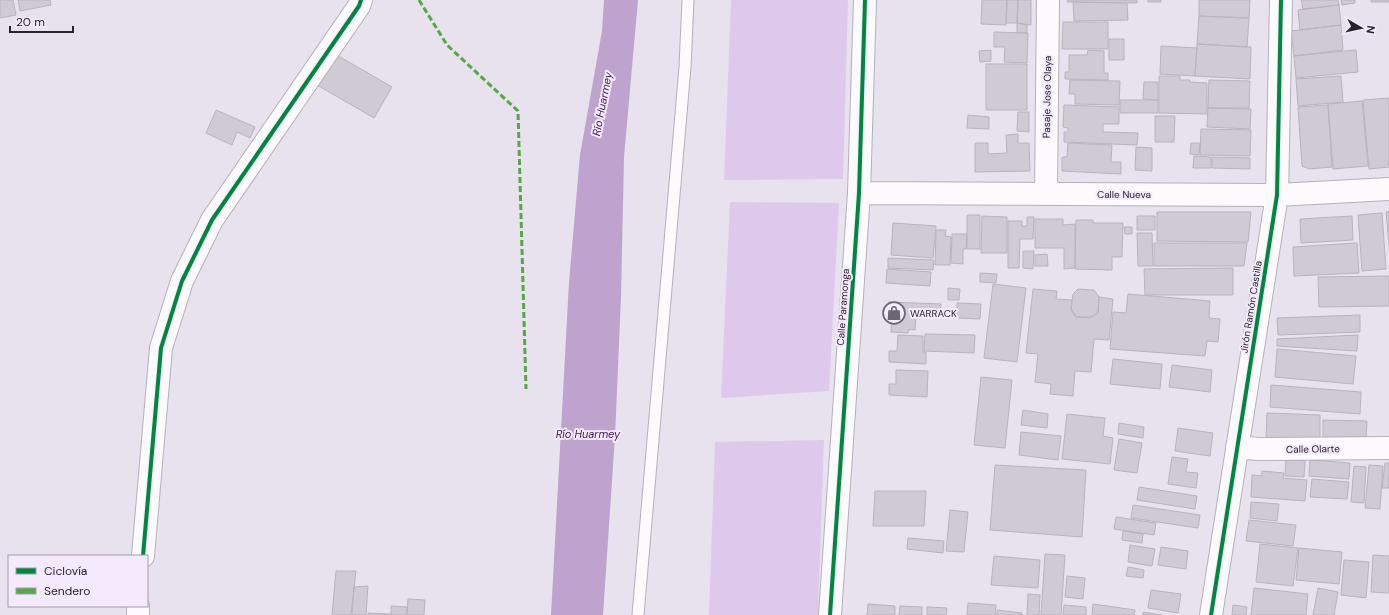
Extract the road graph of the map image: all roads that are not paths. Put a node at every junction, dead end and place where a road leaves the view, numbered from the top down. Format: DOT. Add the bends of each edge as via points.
graph roads {
  1 [pos="361,0"];
  2 [pos="688,0"];
  3 [pos="865,0"];
  4 [pos="1048,0"];
  5 [pos="1281,0"];
  6 [pos="1389,189"];
  7 [pos="858,193"];
  8 [pos="1046,194"];
  9 [pos="1277,195"];
  10 [pos="1237,447"];
  11 [pos="1389,448"];
  12 [pos="143,555"];
  13 [pos="638,615"];
  14 [pos="830,615"];
  15 [pos="1211,615"];
  1 -- 12 [label="street" via="212,220 182,280 161,348"];
  2 -- 13 [label="lane" via="685,67"];
  3 -- 7 [label="street, Calle Paramonga"];
  4 -- 8 [label="street, Pasaje Jose Olaya"];
  5 -- 9 [label="street, Jirón Ramón Castilla"];
  6 -- 9 [label="street, Calle Nueva"];
  7 -- 8 [label="street, Calle Nueva"];
  7 -- 14 [label="street, Calle Paramonga"];
  8 -- 9 [label="street, Calle Nueva"];
  9 -- 10 [label="street, Jirón Ramón Castilla"];
  10 -- 11 [label="street, Calle Olarte"];
  10 -- 15 [label="street, Jirón Ramón Castilla"];
}
